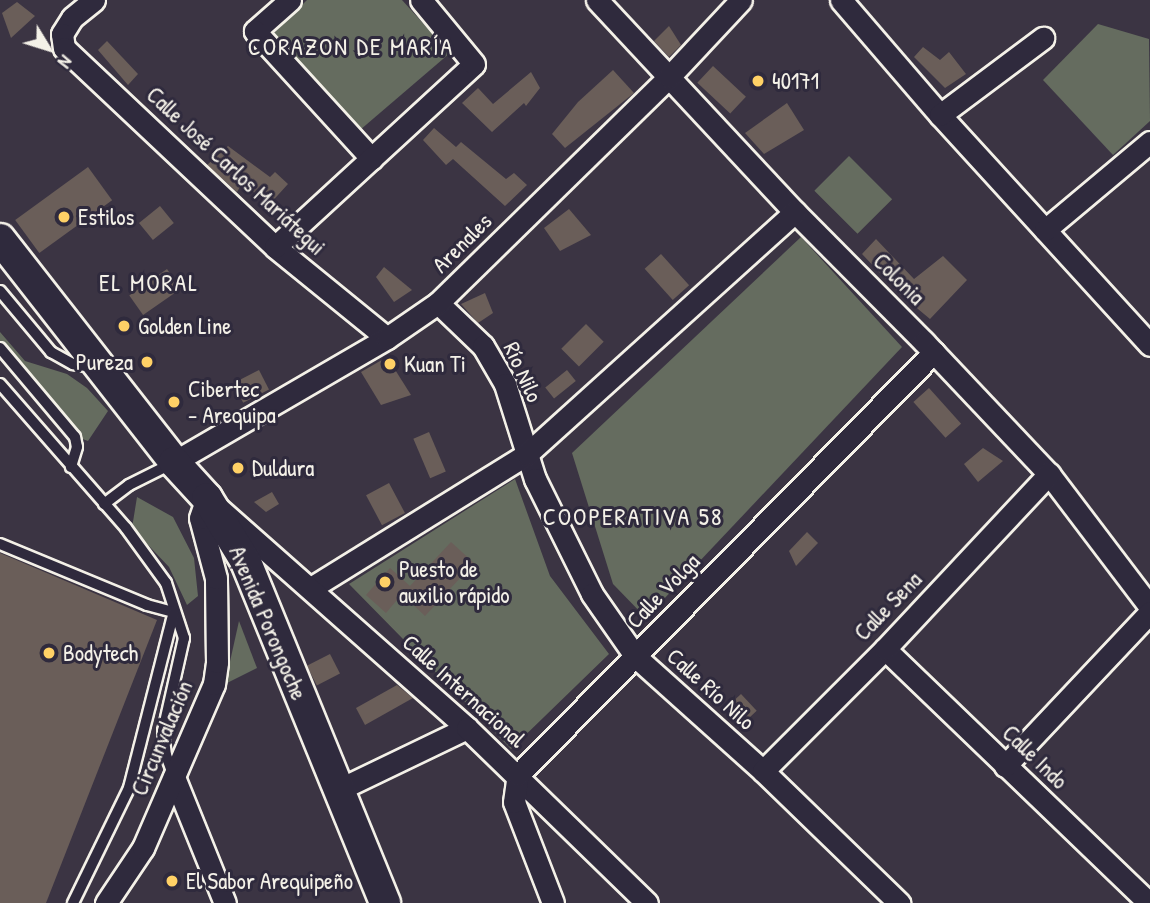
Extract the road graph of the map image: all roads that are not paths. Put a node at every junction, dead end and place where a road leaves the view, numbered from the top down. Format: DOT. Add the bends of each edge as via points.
graph roads {
  1 [pos="94,0"];
  2 [pos="290,0"];
  3 [pos="421,0"];
  4 [pos="597,0"];
  5 [pos="741,0"];
  6 [pos="849,3"];
  7 [pos="1043,38"];
  8 [pos="668,77"];
  9 [pos="940,115"];
  10 [pos="1150,142"];
  11 [pos="372,159"];
  12 [pos="795,212"];
  13 [pos="1045,230"];
  14 [pos="0,239"];
  15 [pos="275,247"];
  16 [pos="0,291"];
  17 [pos="438,303"];
  18 [pos="387,338"];
  19 [pos="1150,345"];
  20 [pos="0,348"];
  21 [pos="934,352"];
  22 [pos="104,369"];
  23 [pos="0,384"];
  24 [pos="527,454"];
  25 [pos="174,462"];
  26 [pos="71,467"];
  27 [pos="1049,474"];
  28 [pos="535,479"];
  29 [pos="207,498"];
  30 [pos="104,504"];
  31 [pos="0,544"];
  32 [pos="311,588"];
  33 [pos="1150,609"];
  34 [pos="174,612"];
  35 [pos="885,649"];
  36 [pos="636,657"];
  37 [pos="467,728"];
  38 [pos="1005,765"];
  39 [pos="763,771"];
  40 [pos="517,775"];
  41 [pos="174,777"];
  42 [pos="338,790"];
  43 [pos="73,903"];
  44 [pos="106,903"];
  45 [pos="225,903"];
  46 [pos="385,903"];
  47 [pos="553,903"];
  48 [pos="647,903"];
  49 [pos="899,903"];
  50 [pos="1149,903"];
  1 -- 15 [label="street, Calle José Carlos Mariátegui" via="72,18 62,34 64,48"];
  2 -- 11 [label="street" via="254,31"];
  3 -- 11 [label="street" via="474,64"];
  4 -- 8 [label="street, Colonia"];
  5 -- 8 [label="street, Arenales"];
  6 -- 9 [label="street"];
  7 -- 9 [label="street"];
  8 -- 12 [label="street, Colonia"];
  8 -- 17 [label="street, Arenales"];
  9 -- 13 [label="street"];
  10 -- 13 [label="street"];
  11 -- 15 [label="street"];
  12 -- 21 [label="street, Colonia"];
  12 -- 24 [label="street"];
  13 -- 19 [label="street"];
  14 -- 22 [label="main road, Avenida Porongoche"];
  15 -- 18 [label="street, Calle José Carlos Mariátegui"];
  16 -- 22 [label="lane" via="51,352 73,364"];
  17 -- 18 [label="street, Arenales"];
  17 -- 24 [label="street, Río Nilo" via="483,346 505,384"];
  18 -- 25 [label="street, Arenales"];
  20 -- 26 [label="lane" via="75,438"];
  21 -- 27 [label="street, Colonia"];
  21 -- 36 [label="street, Calle Volga"];
  22 -- 25 [label="main road, Avenida Porongoche"];
  23 -- 26 [label="lane"];
  24 -- 28 [label="street, Río Nilo"];
  24 -- 32 [label="street"];
  25 -- 29 [label="main road, Avenida Porongoche"];
  25 -- 30 [label="lane"];
  26 -- 30 [label="lane"];
  27 -- 33 [label="street, Colonia"];
  27 -- 35 [label="street, Calle Sena"];
  28 -- 36 [label="street, Calle Río Nilo" via="592,594"];
  29 -- 32 [label="street, Calle Internacional"];
  29 -- 41 [label="street, Circunvalación" via="201,525 215,578 217,662 207,703"];
  29 -- 42 [label="main road, Avenida Porongoche" via="246,562"];
  30 -- 34 [label="lane" via="166,583"];
  31 -- 34 [label="lane"];
  32 -- 37 [label="street, Calle Internacional"];
  33 -- 38 [label="street"];
  34 -- 41 [label="lane" via="184,645 163,731"];
  34 -- 43 [label="lane" via="129,788"];
  35 -- 38 [label="street, Calle Indo"];
  35 -- 39 [label="street, Calle Sena"];
  36 -- 39 [label="street, Calle Río Nilo"];
  36 -- 40 [label="street, Calle Volga"];
  37 -- 40 [label="street, Calle Internacional"];
  37 -- 42 [label="street"];
  38 -- 50 [label="street, Calle Indo"];
  39 -- 49 [label="street, Calle Río Nilo"];
  40 -- 47 [label="street" via="514,802"];
  40 -- 48 [label="street, Calle Internacional"];
  41 -- 44 [label="street, Circunvalación" via="143,848"];
  41 -- 45 [label="street"];
  42 -- 46 [label="main road, Avenida Porongoche"];
}
